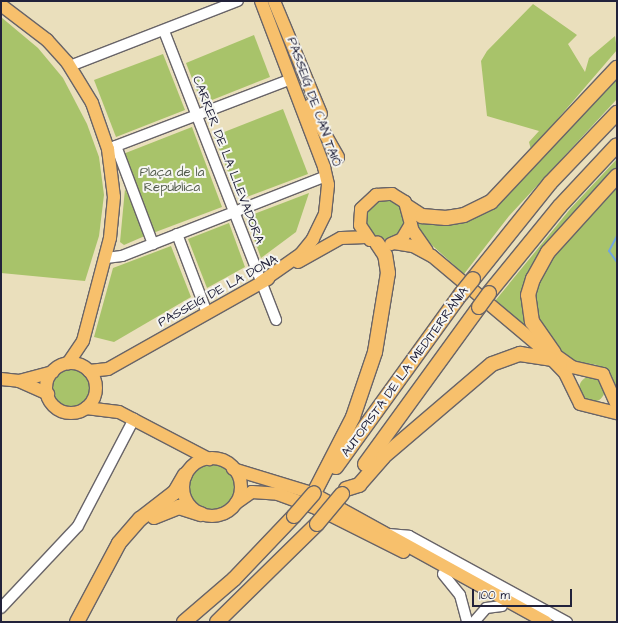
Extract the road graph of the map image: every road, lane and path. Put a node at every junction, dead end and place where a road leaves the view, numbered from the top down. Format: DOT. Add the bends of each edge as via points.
graph roads {
  1 [pos="238,1"];
  2 [pos="261,1"];
  3 [pos="274,1"];
  4 [pos="1,5"];
  5 [pos="164,32"];
  6 [pos="70,66"];
  7 [pos="617,68"];
  8 [pos="291,79"];
  9 [pos="617,114"];
  10 [pos="197,115"];
  11 [pos="617,144"];
  12 [pos="112,148"];
  13 [pos="326,176"];
  14 [pos="617,176"];
  15 [pos="408,207"];
  16 [pos="234,212"];
  17 [pos="359,216"];
  18 [pos="411,224"];
  19 [pos="177,234"];
  20 [pos="341,238"];
  21 [pos="371,240"];
  22 [pos="394,243"];
  23 [pos="153,244"];
  24 [pos="432,256"];
  25 [pos="106,258"];
  26 [pos="261,282"];
  27 [pos="207,313"];
  28 [pos="276,320"];
  29 [pos="83,341"];
  30 [pos="552,356"];
  31 [pos="68,364"];
  32 [pos="87,369"];
  33 [pos="108,369"];
  34 [pos="586,370"];
  35 [pos="53,372"];
  36 [pos="1,379"];
  37 [pos="19,381"];
  38 [pos="610,385"];
  39 [pos="96,388"];
  40 [pos="572,388"];
  41 [pos="48,394"];
  42 [pos="617,406"];
  43 [pos="592,407"];
  44 [pos="86,408"];
  45 [pos="119,412"];
  46 [pos="617,413"];
  47 [pos="134,419"];
  48 [pos="176,442"];
  49 [pos="209,459"];
  50 [pos="233,469"];
  51 [pos="186,473"];
  52 [pos="318,486"];
  53 [pos="344,492"];
  54 [pos="236,503"];
  55 [pos="201,514"];
  56 [pos="388,534"];
  57 [pos="443,574"];
  58 [pos="502,606"];
  59 [pos="1,608"];
  60 [pos="77,622"];
  61 [pos="83,622"];
  62 [pos="184,622"];
  63 [pos="217,622"];
  64 [pos="467,622"];
  65 [pos="474,622"];
  66 [pos="530,622"];
  67 [pos="546,622"];
  68 [pos="567,622"];
  1 -- 5 [label="street"];
  2 -- 3 [label="main road, PASSEIG DE CAN TAIÓ" via="267,8 300,90 340,155 313,99"];
  2 -- 8 [label="main road, PASSEIG DE CAN TAIÓ"];
  4 -- 6 [label="main road" via="47,40"];
  5 -- 6 [label="street"];
  5 -- 10 [label="street, CARRER DE LA LLEVADORA"];
  6 -- 12 [label="main road" via="92,103"];
  7 -- 15 [label="highway" via="494,199 475,210 446,218 422,216"];
  8 -- 10 [label="street"];
  8 -- 13 [label="main road, PASSEIG DE CAN TAIÓ"];
  9 -- 52 [label="highway, AUTOPISTA DE LA MEDITERRÀNIA, bridge" via="550,183 472,278"];
  10 -- 12 [label="street"];
  10 -- 16 [label="street, CARRER DE LA LLEVADORA"];
  11 -- 53 [label="highway, AUTOPISTA DE LA MEDITERRÀNIA, bridge" via="560,206 489,292"];
  12 -- 23 [label="street"];
  12 -- 25 [label="main road" via="114,197"];
  13 -- 16 [label="street"];
  13 -- 26 [label="main road, PASSEIG DE CAN TAIÓ" via="324,214 313,239 301,254"];
  14 -- 30 [label="highway" via="548,252 532,279 528,295 532,322"];
  15 -- 17 [label="main road" via="400,197 384,193 368,199"];
  15 -- 18 [label="main road"];
  16 -- 19 [label="street"];
  16 -- 26 [label="street, CARRER DE LA LLEVADORA"];
  17 -- 20 [label="main road, PASSEIG DE LA DONA"];
  17 -- 21 [label="main road"];
  18 -- 22 [label="main road" via="404,236"];
  18 -- 24 [label="main road" via="415,236"];
  19 -- 23 [label="street"];
  19 -- 27 [label="street"];
  20 -- 21 [label="main road, PASSEIG DE LA DONA"];
  20 -- 26 [label="main road, PASSEIG DE LA DONA"];
  21 -- 22 [label="main road"];
  21 -- 52 [label="highway" via="385,255 388,273 375,352 353,417"];
  22 -- 24 [label="main road" via="413,246"];
  23 -- 25 [label="street"];
  24 -- 30 [label="main road"];
  25 -- 29 [label="main road"];
  26 -- 27 [label="main road, PASSEIG DE LA DONA"];
  26 -- 28 [label="street, CARRER DE LA LLEVADORA"];
  27 -- 33 [label="main road, PASSEIG DE LA DONA"];
  29 -- 31 [label="main road"];
  29 -- 32 [label="main road"];
  30 -- 34 [label="main road" via="572,367"];
  30 -- 40 [label="main road" via="565,373"];
  30 -- 53 [label="highway" via="520,354 492,364 383,457 359,485"];
  31 -- 32 [label="main road"];
  31 -- 35 [label="main road"];
  32 -- 33 [label="main road, PASSEIG DE LA DONA"];
  32 -- 39 [label="main road"];
  33 -- 39 [label="main road, PASSEIG DE LA DONA"];
  34 -- 38 [label="main road" via="604,374"];
  34 -- 40 [label="main road" via="576,377"];
  35 -- 37 [label="main road"];
  35 -- 41 [label="main road"];
  36 -- 37 [label="main road"];
  37 -- 41 [label="main road"];
  38 -- 42 [label="main road"];
  38 -- 43 [label="main road" via="608,397"];
  39 -- 44 [label="main road"];
  39 -- 45 [label="main road"];
  40 -- 43 [label="main road" via="580,404"];
  41 -- 44 [label="main road" via="54,406 65,412"];
  43 -- 46 [label="main road"];
  44 -- 45 [label="main road"];
  45 -- 47 [label="main road"];
  47 -- 48 [label="main road"];
  47 -- 59 [label="street" via="78,526"];
  48 -- 49 [label="main road"];
  48 -- 51 [label="main road" via="187,458"];
  49 -- 50 [label="main road" via="222,461"];
  49 -- 51 [label="main road"];
  50 -- 54 [label="main road" via="241,487"];
  50 -- 56 [label="main road" via="300,488"];
  51 -- 55 [label="main road" via="184,497"];
  51 -- 60 [label="highway" via="175,492 140,520 119,543"];
  52 -- 62 [label="highway, AUTOPISTA DE LA MEDITERRÀNIA, bridge" via="294,516 234,579"];
  53 -- 63 [label="highway, AUTOPISTA DE LA MEDITERRÀNIA, bridge" via="317,524"];
  54 -- 55 [label="main road" via="218,516"];
  54 -- 57 [label="main road" via="258,491 288,497"];
  55 -- 61 [label="highway" via="173,507 145,524 118,558"];
  56 -- 67 [label="main road"];
  56 -- 68 [label="street" via="409,536"];
  57 -- 58 [label="main road"];
  57 -- 64 [label="street" via="460,594"];
  58 -- 65 [label="street" via="486,608"];
  58 -- 66 [label="main road"];
}
